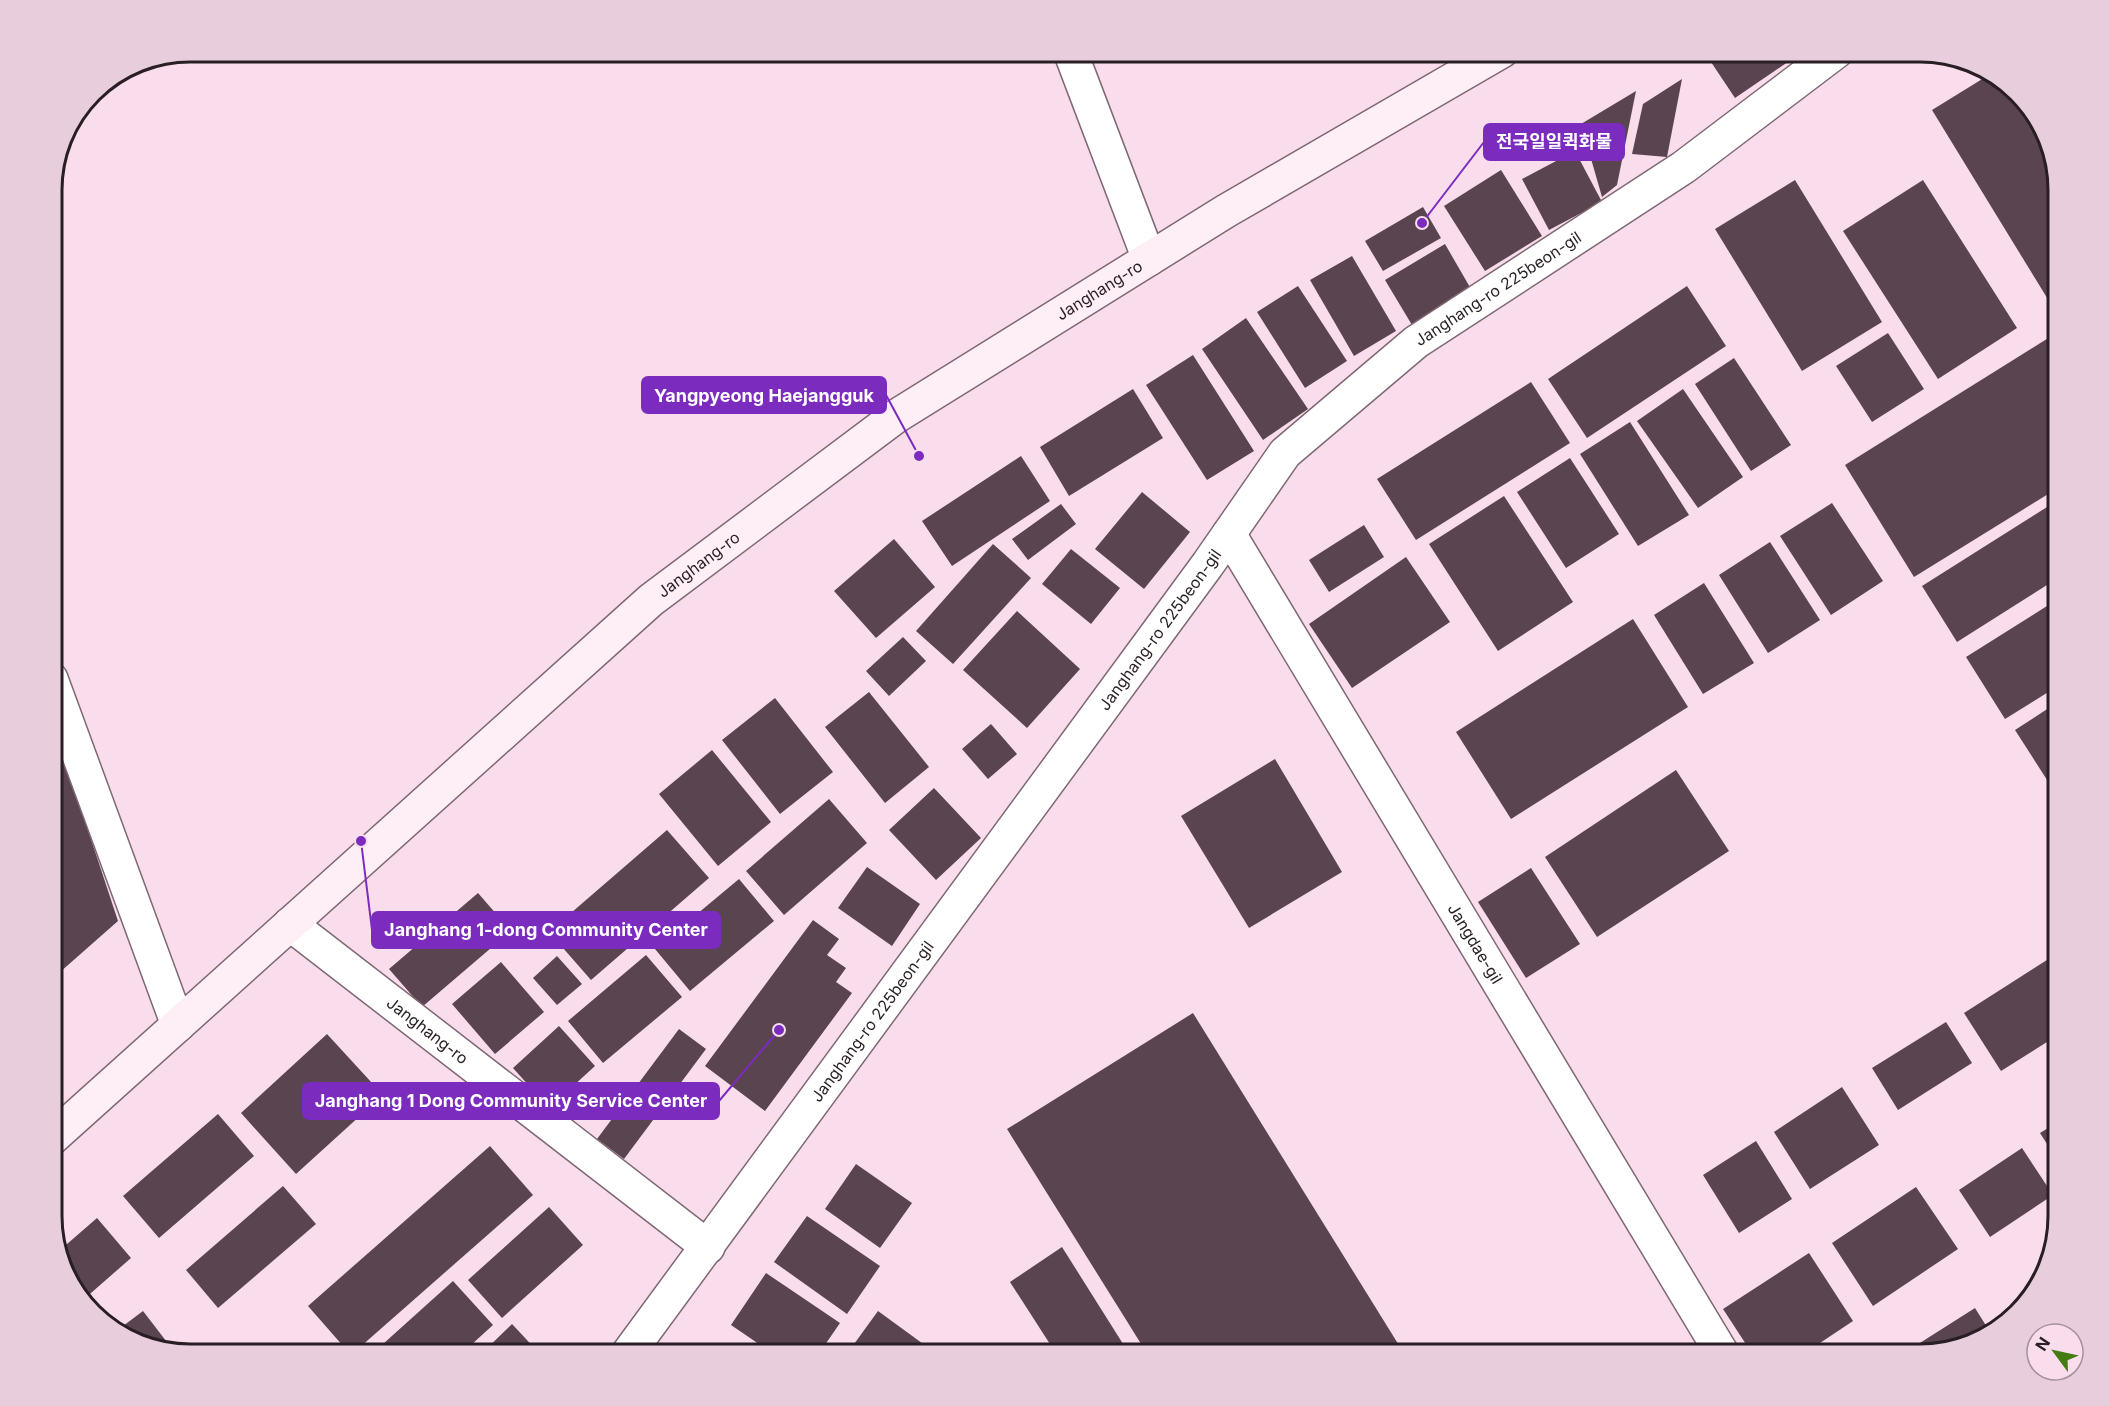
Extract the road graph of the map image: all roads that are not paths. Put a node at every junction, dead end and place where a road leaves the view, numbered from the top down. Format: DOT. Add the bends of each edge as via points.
graph roads {
  1 [pos="1074,62"];
  2 [pos="1483,62"];
  3 [pos="1822,62"];
  4 [pos="1149,259"];
  5 [pos="1229,534"];
  6 [pos="62,709"];
  7 [pos="290,924"];
  8 [pos="178,1025"];
  9 [pos="62,1129"];
  10 [pos="708,1247"];
  11 [pos="635,1344"];
  12 [pos="1716,1344"];
  1 -- 4 [label="street, Janghang-ro"];
  2 -- 4 [label="main road, Janghang-ro"];
  3 -- 5 [label="street, Janghang-ro 225beon-gil" via="1684,167 1416,342 1285,453"];
  4 -- 7 [label="main road, Janghang-ro" via="896,417 651,600"];
  5 -- 10 [label="street, Janghang-ro 225beon-gil"];
  5 -- 12 [label="street, Jangdae-gil"];
  6 -- 8 [label="street"];
  7 -- 8 [label="main road, Janghang-ro"];
  7 -- 10 [label="street, Janghang-ro"];
  8 -- 9 [label="main road, Janghang-ro"];
  10 -- 11 [label="street, Janghang-ro 225beon-gil"];
}
